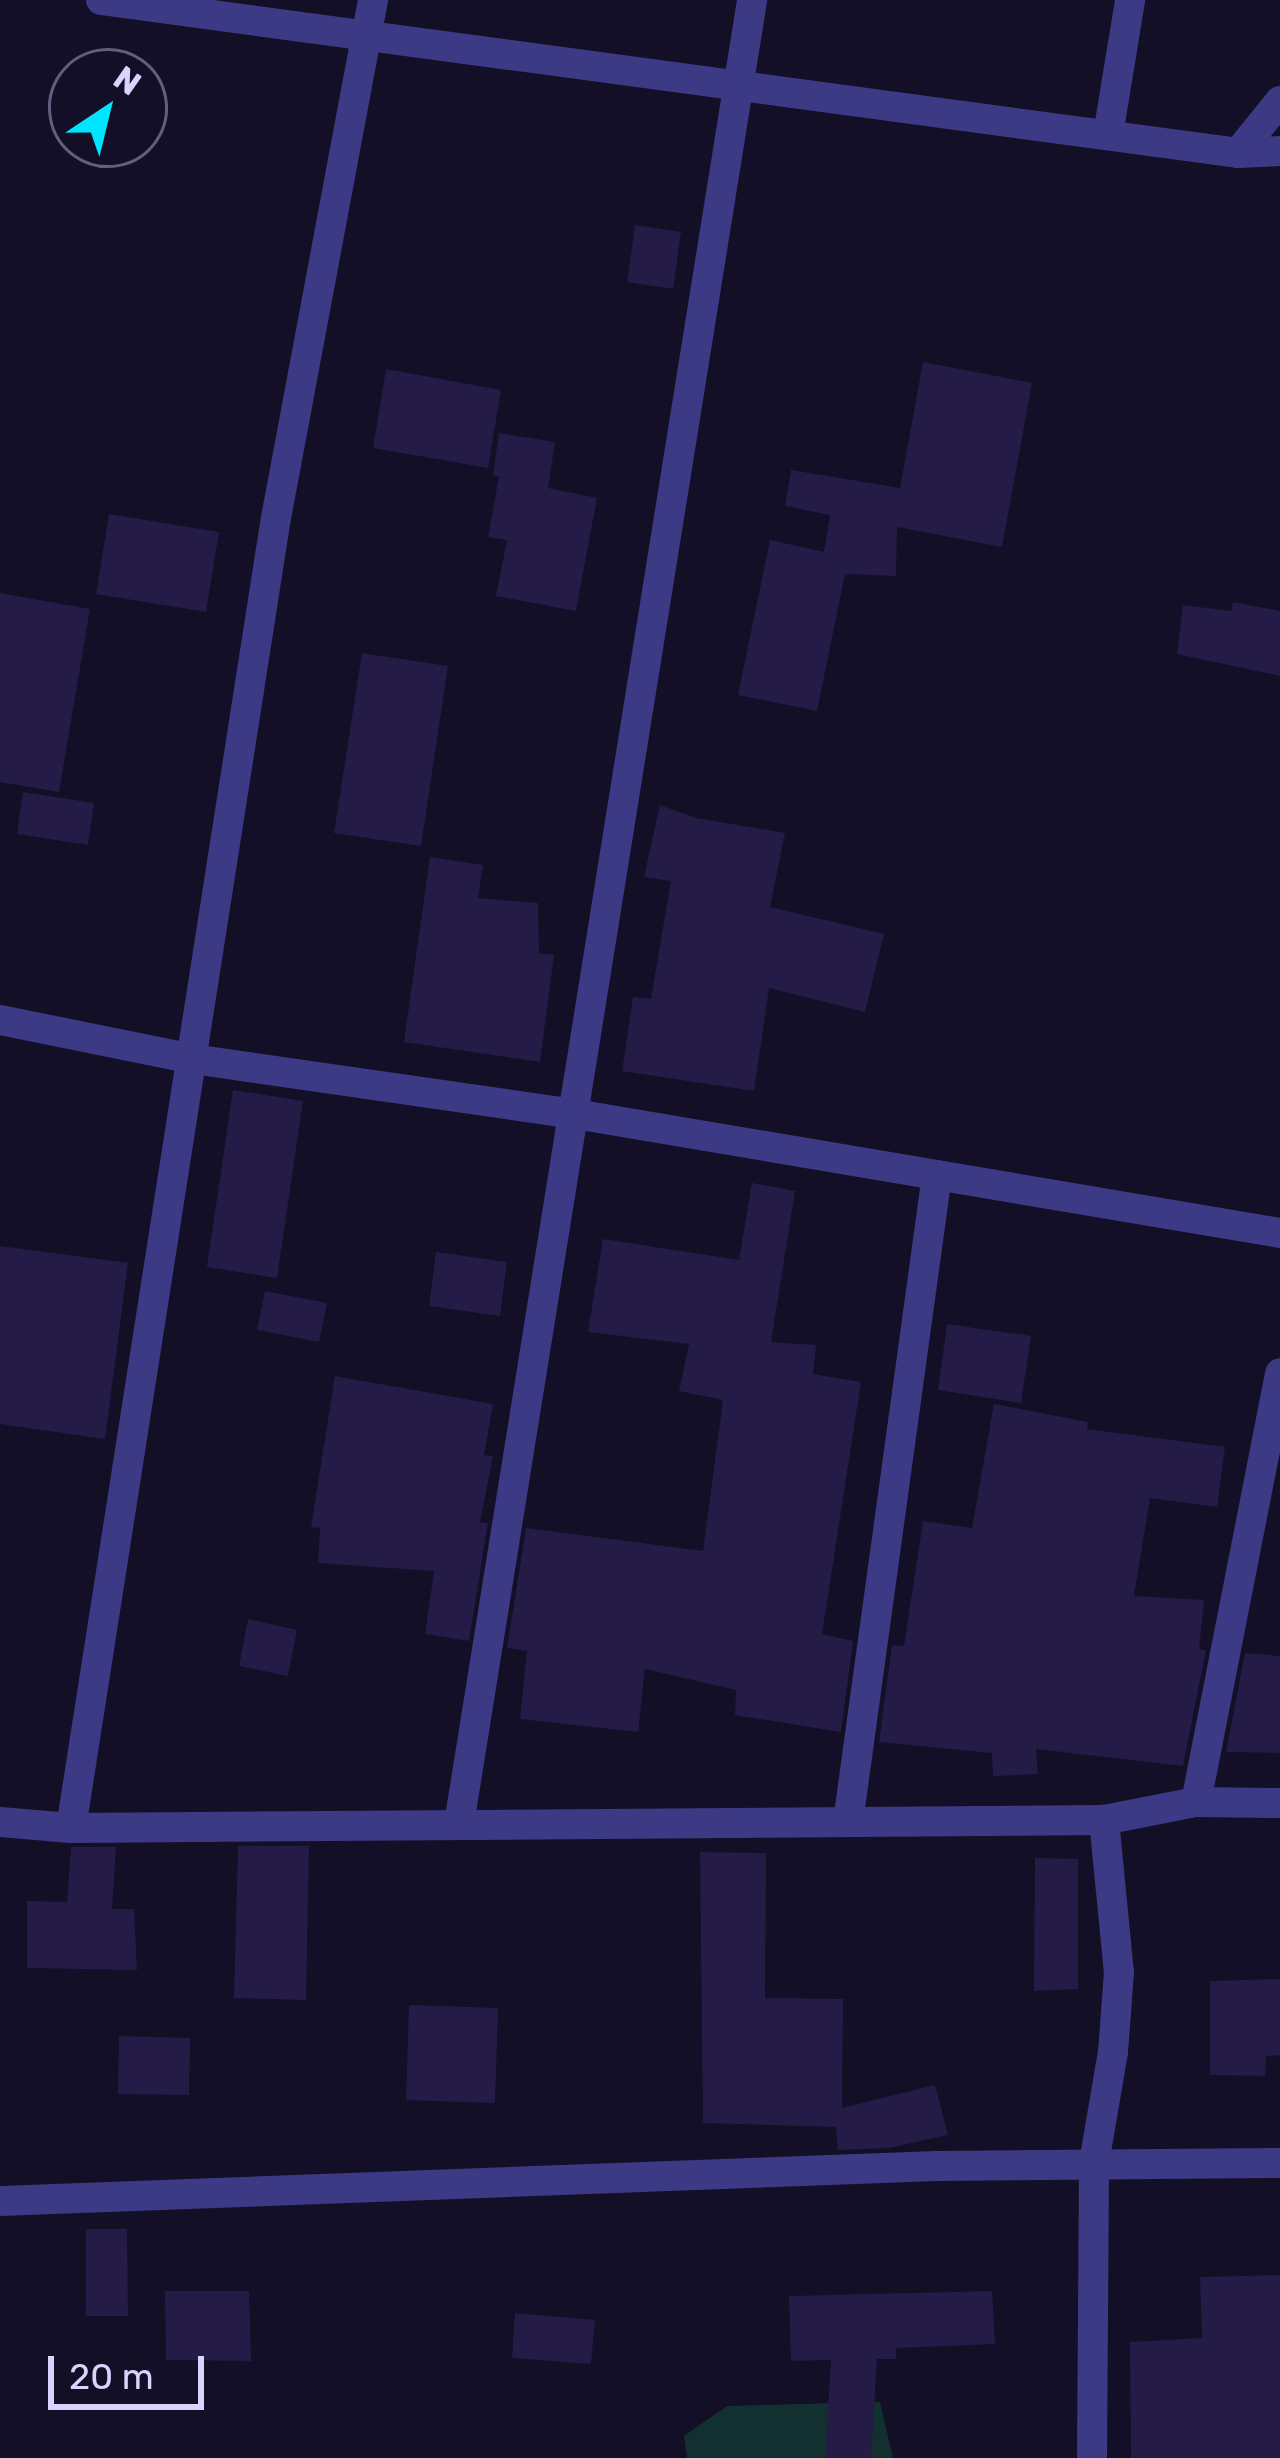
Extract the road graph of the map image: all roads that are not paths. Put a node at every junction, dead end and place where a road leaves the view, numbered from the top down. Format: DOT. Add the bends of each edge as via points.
graph roads {
  1 [pos="101,0"];
  2 [pos="373,0"];
  3 [pos="752,0"];
  4 [pos="1130,0"];
  5 [pos="367,38"];
  6 [pos="739,85"];
  7 [pos="1280,101"];
  8 [pos="1108,135"];
  9 [pos="1280,151"];
  10 [pos="1238,154"];
  11 [pos="0,1020"];
  12 [pos="193,1059"];
  13 [pos="574,1114"];
  14 [pos="937,1175"];
  15 [pos="1280,1233"];
  16 [pos="1280,1373"];
  17 [pos="1196,1802"];
  18 [pos="1280,1803"];
  19 [pos="1104,1820"];
  20 [pos="0,1822"];
  21 [pos="848,1822"];
  22 [pos="459,1824"];
  23 [pos="70,1828"];
  24 [pos="1094,2163"];
  25 [pos="1280,2163"];
  26 [pos="0,2201"];
  27 [pos="1092,2458"];
  1 -- 5 [label="street"];
  2 -- 5 [label="street"];
  3 -- 6 [label="street"];
  4 -- 8 [label="street"];
  5 -- 6 [label="street"];
  5 -- 12 [label="street" via="276,518"];
  6 -- 8 [label="street"];
  6 -- 13 [label="street"];
  7 -- 10 [label="street"];
  8 -- 10 [label="street"];
  9 -- 10 [label="street"];
  11 -- 12 [label="street"];
  12 -- 13 [label="street"];
  12 -- 23 [label="street"];
  13 -- 14 [label="street"];
  13 -- 22 [label="street"];
  14 -- 15 [label="street"];
  14 -- 21 [label="street"];
  16 -- 17 [label="street"];
  17 -- 18 [label="street"];
  17 -- 19 [label="street"];
  19 -- 21 [label="street"];
  19 -- 24 [label="street" via="1119,1973"];
  20 -- 23 [label="street"];
  21 -- 22 [label="street"];
  22 -- 23 [label="street"];
  24 -- 25 [label="street"];
  24 -- 26 [label="street"];
  24 -- 27 [label="street"];
}
